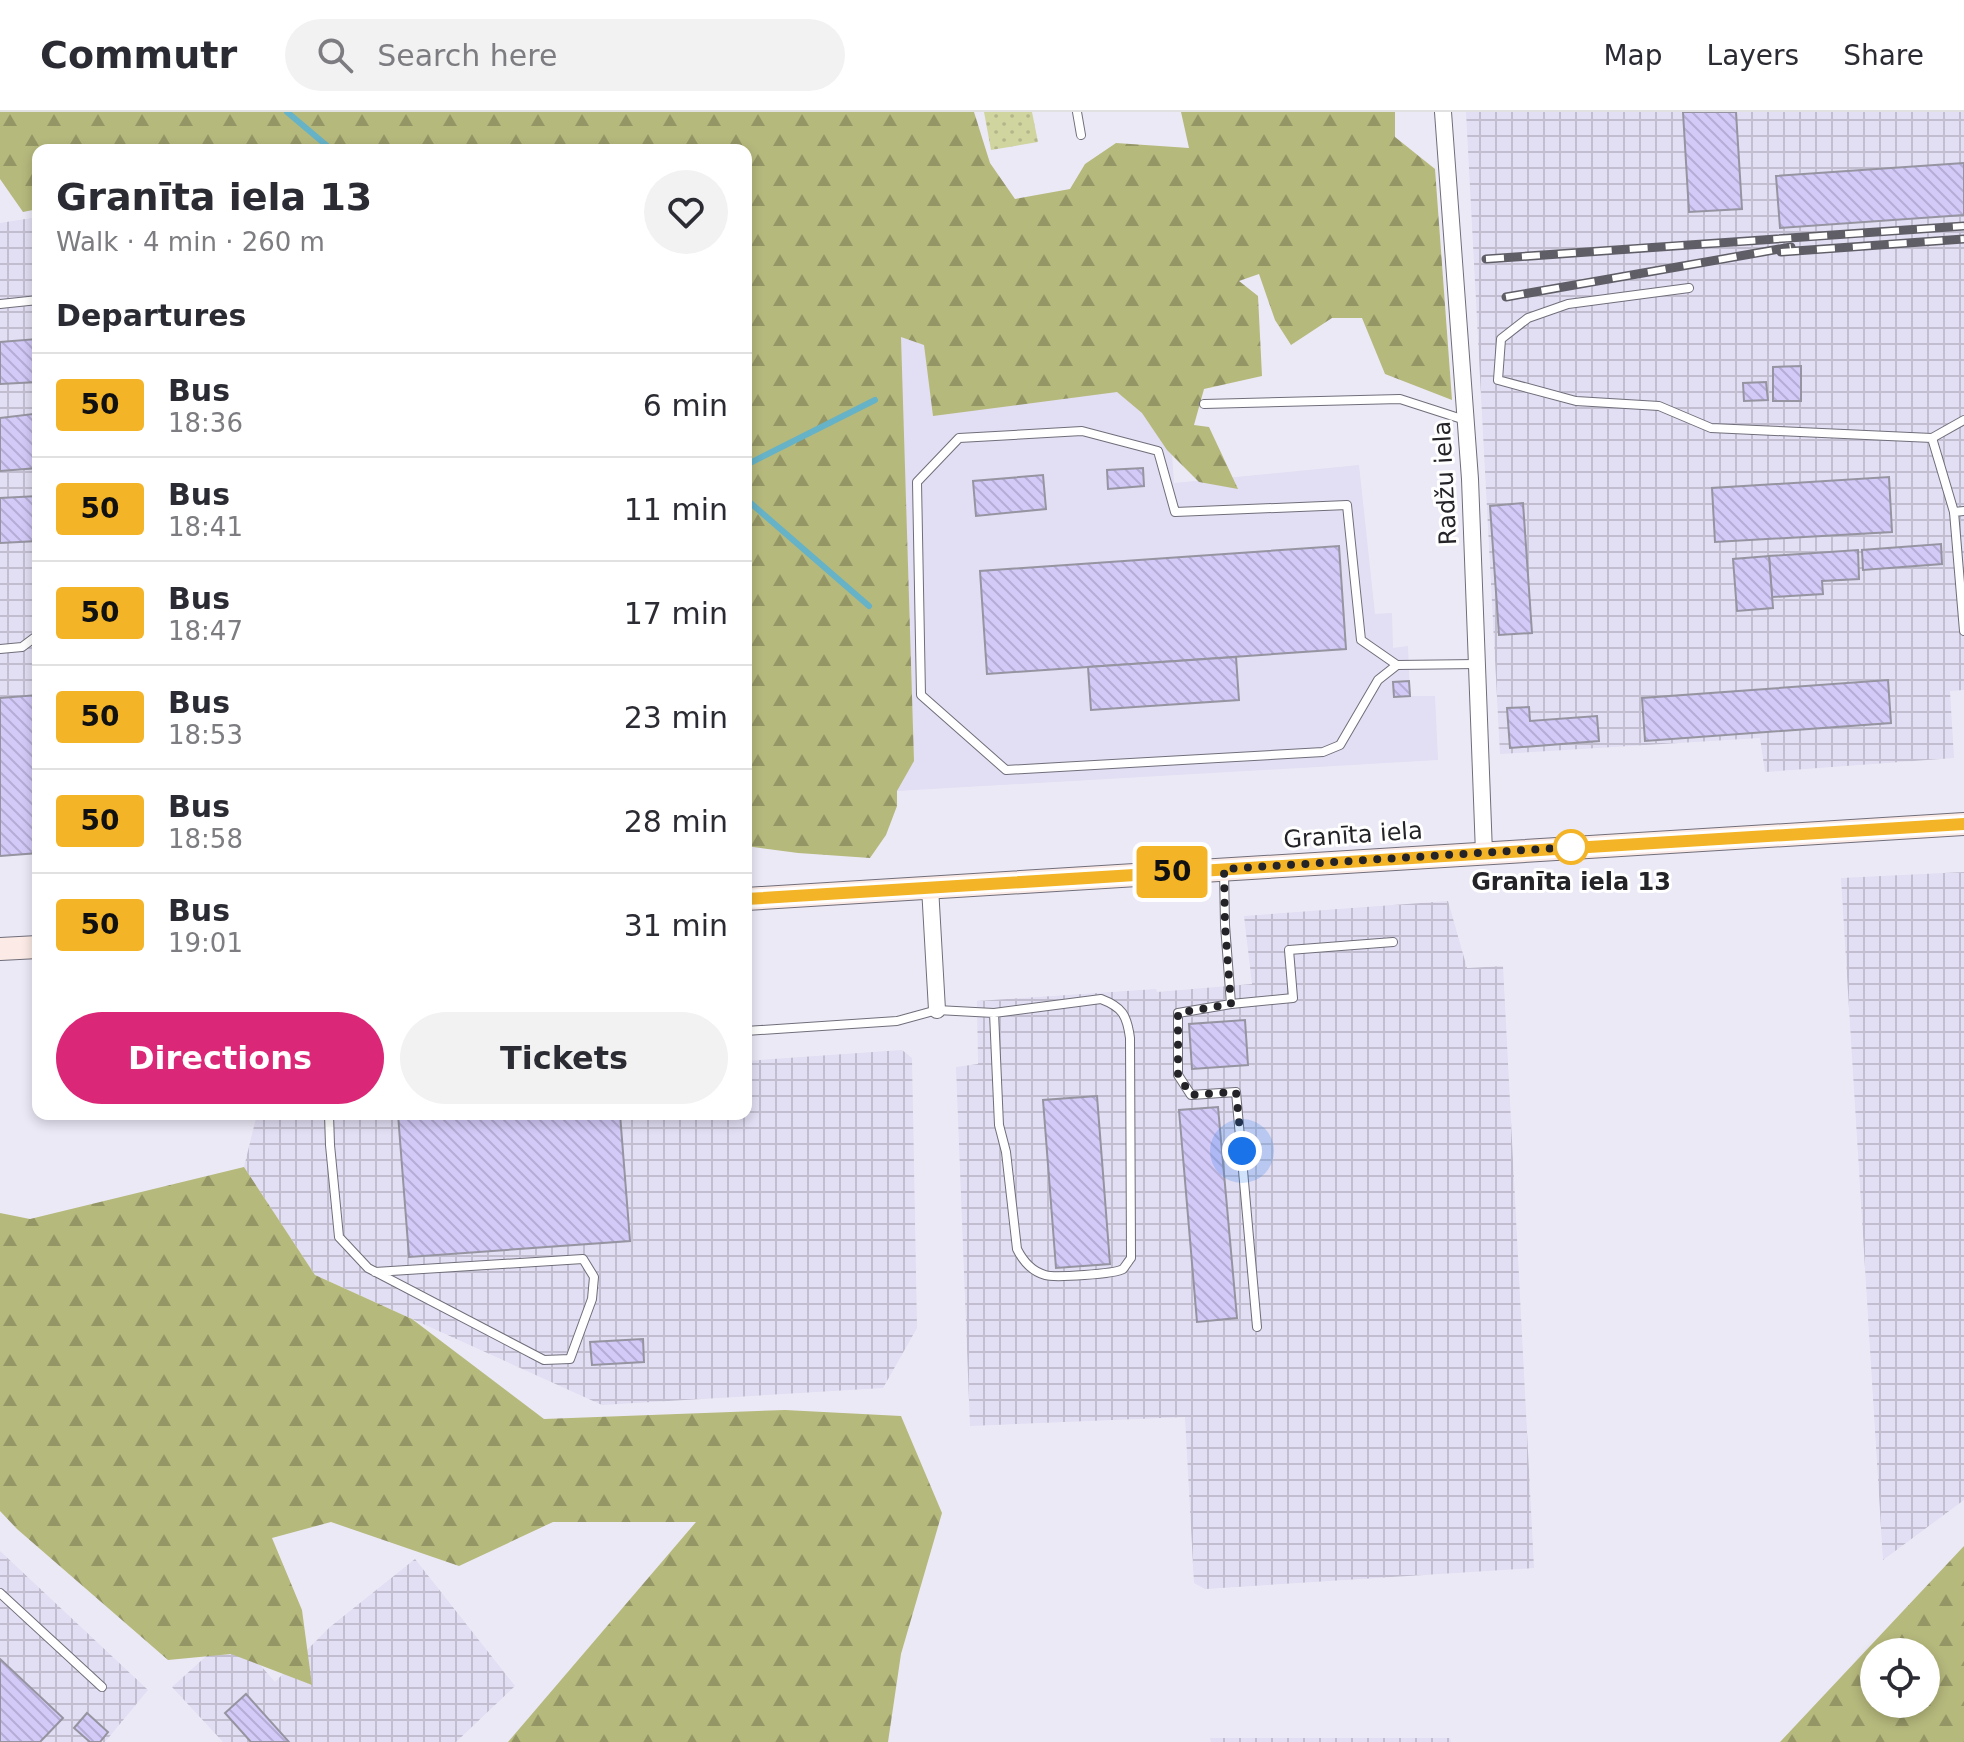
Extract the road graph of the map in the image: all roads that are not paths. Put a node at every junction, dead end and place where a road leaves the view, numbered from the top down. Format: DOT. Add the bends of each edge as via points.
graph roads {
  1 [pos="1077,112"];
  2 [pos="1443,112"];
  3 [pos="1081,135"];
  4 [pos="1689,288"];
  5 [pos="32,301"];
  6 [pos="0,304"];
  7 [pos="1204,404"];
  8 [pos="1466,420"];
  9 [pos="1964,420"];
  10 [pos="1932,438"];
  11 [pos="1964,511"];
  12 [pos="1954,512"];
  13 [pos="1964,631"];
  14 [pos="32,640"];
  15 [pos="0,649"];
  16 [pos="1477,664"];
  17 [pos="1397,665"];
  18 [pos="1964,824"];
  19 [pos="1484,853"];
  20 [pos="1224,869"];
  21 [pos="930,887"];
  22 [pos="752,899"];
  23 [pos="1393,942"];
  24 [pos="32,947"];
  25 [pos="0,949"];
  26 [pos="1231,1004"];
  27 [pos="937,1010"];
  28 [pos="994,1013"];
  29 [pos="752,1031"];
  30 [pos="329,1120"];
  31 [pos="375,1272"];
  32 [pos="1257,1327"];
  33 [pos="0,1593"];
  34 [pos="102,1687"];
  1 -- 3 [label="lane"];
  2 -- 8 [label="street, Radžu iela"];
  4 -- 10 [label="lane" via="1568,304 1528,318 1501,339 1498,380 1576,401 1659,406 1711,428"];
  5 -- 6 [label="lane"];
  7 -- 8 [label="lane" via="1400,399"];
  8 -- 16 [label="street, Radžu iela"];
  9 -- 10 [label="lane"];
  10 -- 12 [label="lane"];
  11 -- 12 [label="lane"];
  12 -- 13 [label="lane"];
  14 -- 15 [label="lane" via="22,647"];
  16 -- 17 [label="lane"];
  16 -- 19 [label="street, Radžu iela"];
  17 -- 17 [label="lane" via="1378,680 1340,745 1323,752 1006,770 921,695 917,482 959,438 1082,431 1158,451 1175,512 1347,505 1361,640"];
  18 -- 19 [label="main road, Granīta iela"];
  19 -- 20 [label="main road, Granīta iela"];
  20 -- 21 [label="main road, Granīta iela"];
  20 -- 26 [label="lane"];
  21 -- 22 [label="main road, Granīta iela"];
  21 -- 27 [label="street"];
  23 -- 26 [label="lane" via="1289,950 1293,998"];
  24 -- 25 [label="main road"];
  26 -- 32 [label="lane" via="1178,1013 1178,1075 1191,1095 1236,1092"];
  27 -- 28 [label="lane"];
  27 -- 29 [label="lane" via="897,1021"];
  28 -- 28 [label="lane" via="1101,999 1124,1013 1130,1038 1131,1258 1123,1268 1046,1276 1030,1268 1017,1249 999,1125"];
  30 -- 31 [label="lane" via="339,1237"];
  31 -- 31 [label="lane" via="583,1259 594,1277 592,1299 570,1359 544,1360"];
  33 -- 34 [label="lane"];
}
